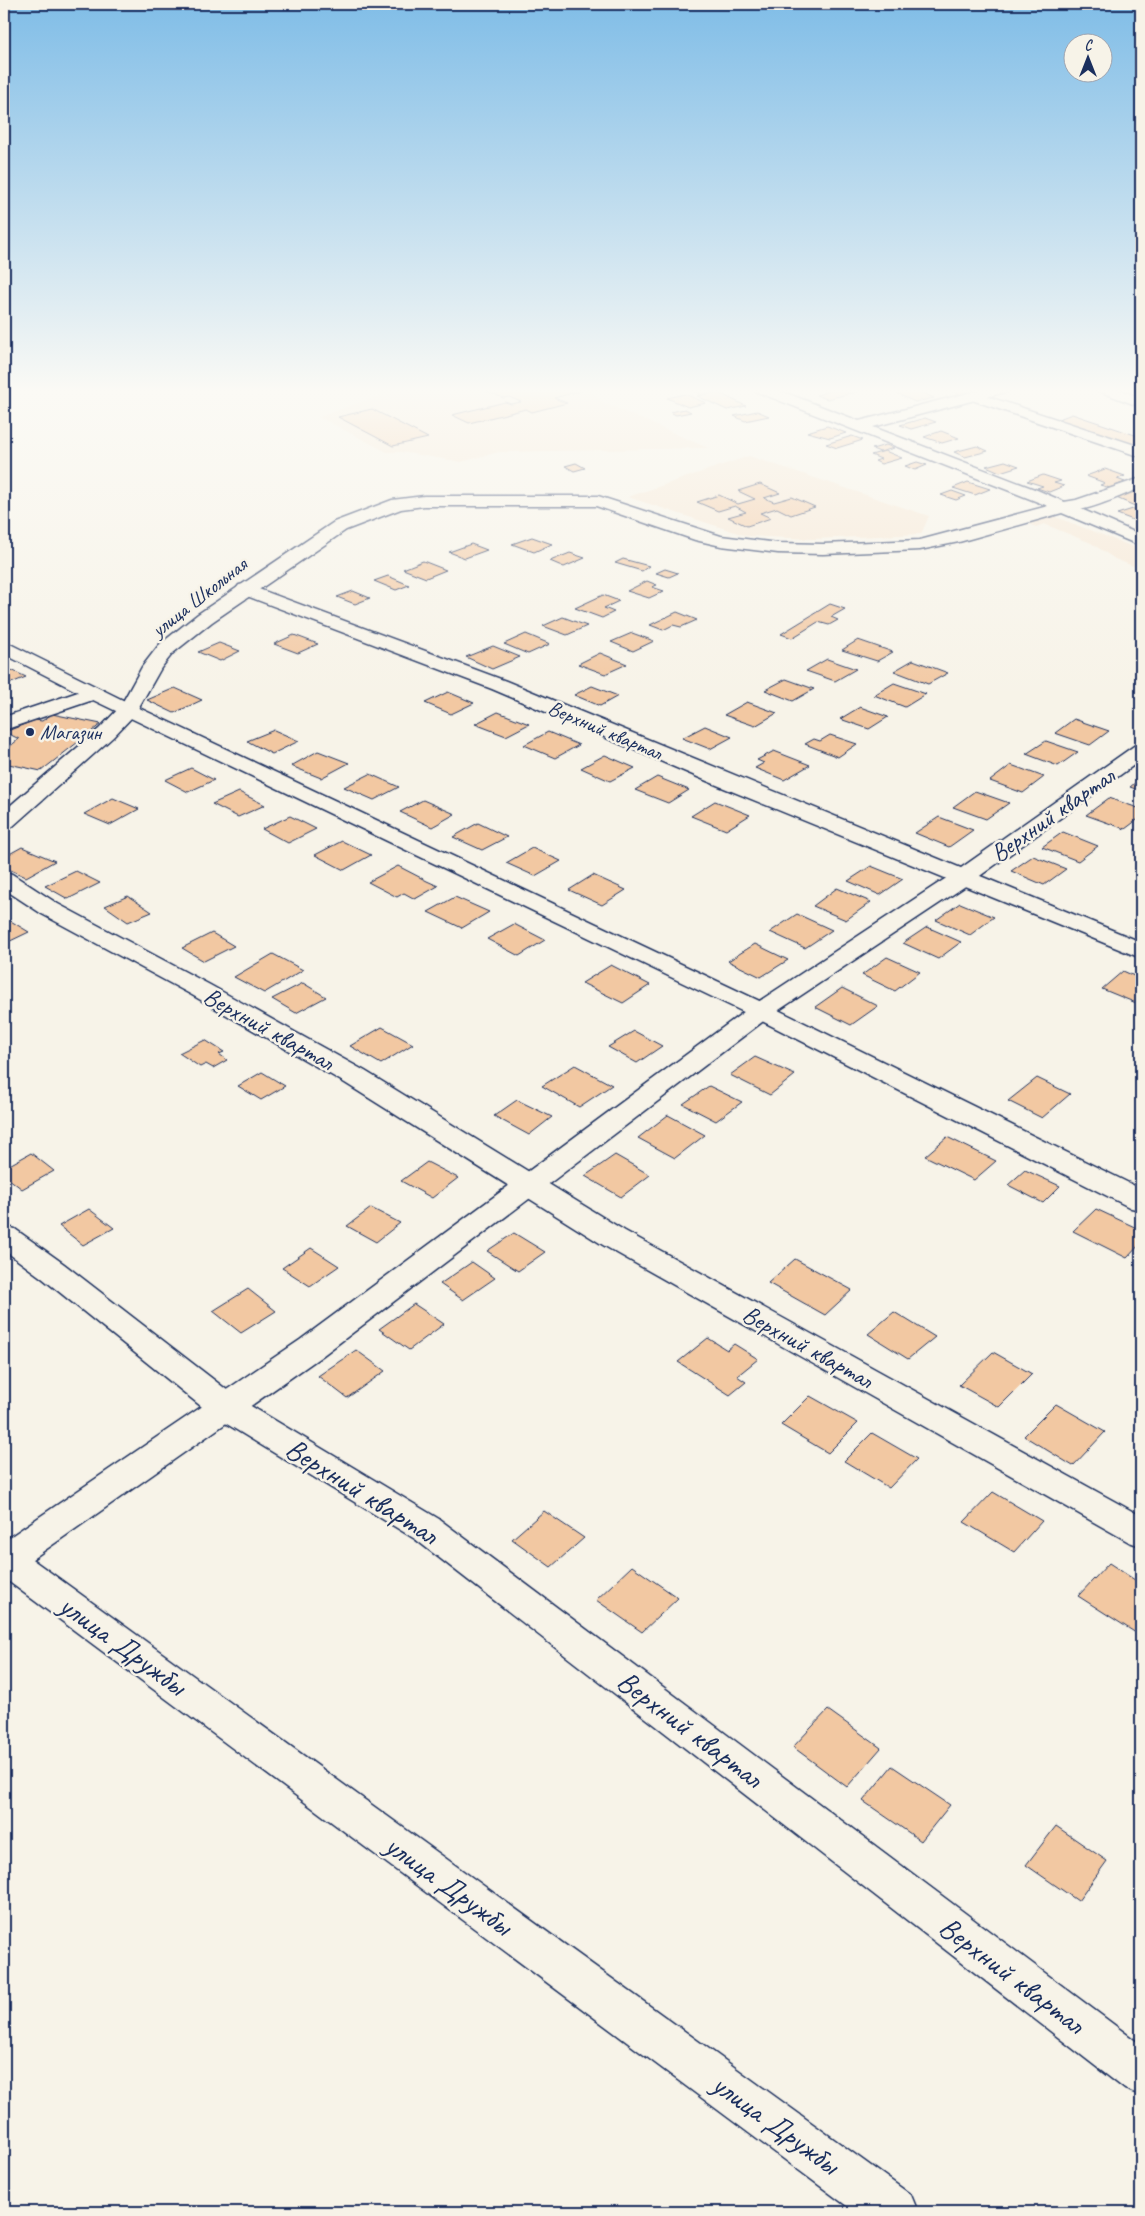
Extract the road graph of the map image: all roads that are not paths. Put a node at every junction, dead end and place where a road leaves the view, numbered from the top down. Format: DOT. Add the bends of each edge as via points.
graph roads {
  1 [pos="1028,491"];
  2 [pos="1117,491"];
  3 [pos="1071,508"];
  4 [pos="1112,510"];
  5 [pos="1141,541"];
  6 [pos="245,589"];
  7 [pos="4,648"];
  8 [pos="95,693"];
  9 [pos="128,710"];
  10 [pos="4,724"];
  11 [pos="1141,750"];
  12 [pos="4,822"];
  13 [pos="962,878"];
  14 [pos="4,879"];
  15 [pos="1141,951"];
  16 [pos="761,1011"];
  17 [pos="530,1184"];
  18 [pos="1141,1201"];
  19 [pos="4,1236"];
  20 [pos="224,1406"];
  21 [pos="1141,1532"];
  22 [pos="5,1559"];
  23 [pos="1141,2072"];
  24 [pos="894,2212"];
  1 -- 3 [label="street"];
  2 -- 3 [label="street"];
  3 -- 4 [label="street"];
  3 -- 5 [label="street"];
  3 -- 6 [label="street, улица Школьная" via="920,545 823,549 778,548 721,541 598,501 424,501 398,504 340,526"];
  6 -- 9 [label="street, улица Школьная" via="166,649"];
  6 -- 13 [label="street, Верхний квартал" via="499,686"];
  7 -- 8 [label="street"];
  8 -- 9 [label="street"];
  8 -- 10 [label="street"];
  9 -- 12 [label="street, улица Школьная"];
  9 -- 16 [label="street"];
  11 -- 13 [label="street, Верхний квартал"];
  13 -- 15 [label="street, Верхний квартал"];
  13 -- 16 [label="street, Верхний квартал"];
  14 -- 17 [label="street, Верхний квартал" via="50,909 202,990 354,1077"];
  16 -- 17 [label="street, Верхний квартал"];
  16 -- 18 [label="street"];
  17 -- 20 [label="street, Верхний квартал" via="311,1348"];
  17 -- 21 [label="street, Верхний квартал" via="614,1238"];
  19 -- 20 [label="street, Верхний квартал"];
  20 -- 22 [label="street, Верхний квартал"];
  20 -- 23 [label="street, Верхний квартал" via="427,1529"];
  22 -- 24 [label="street, улица Дружбы"];
}
